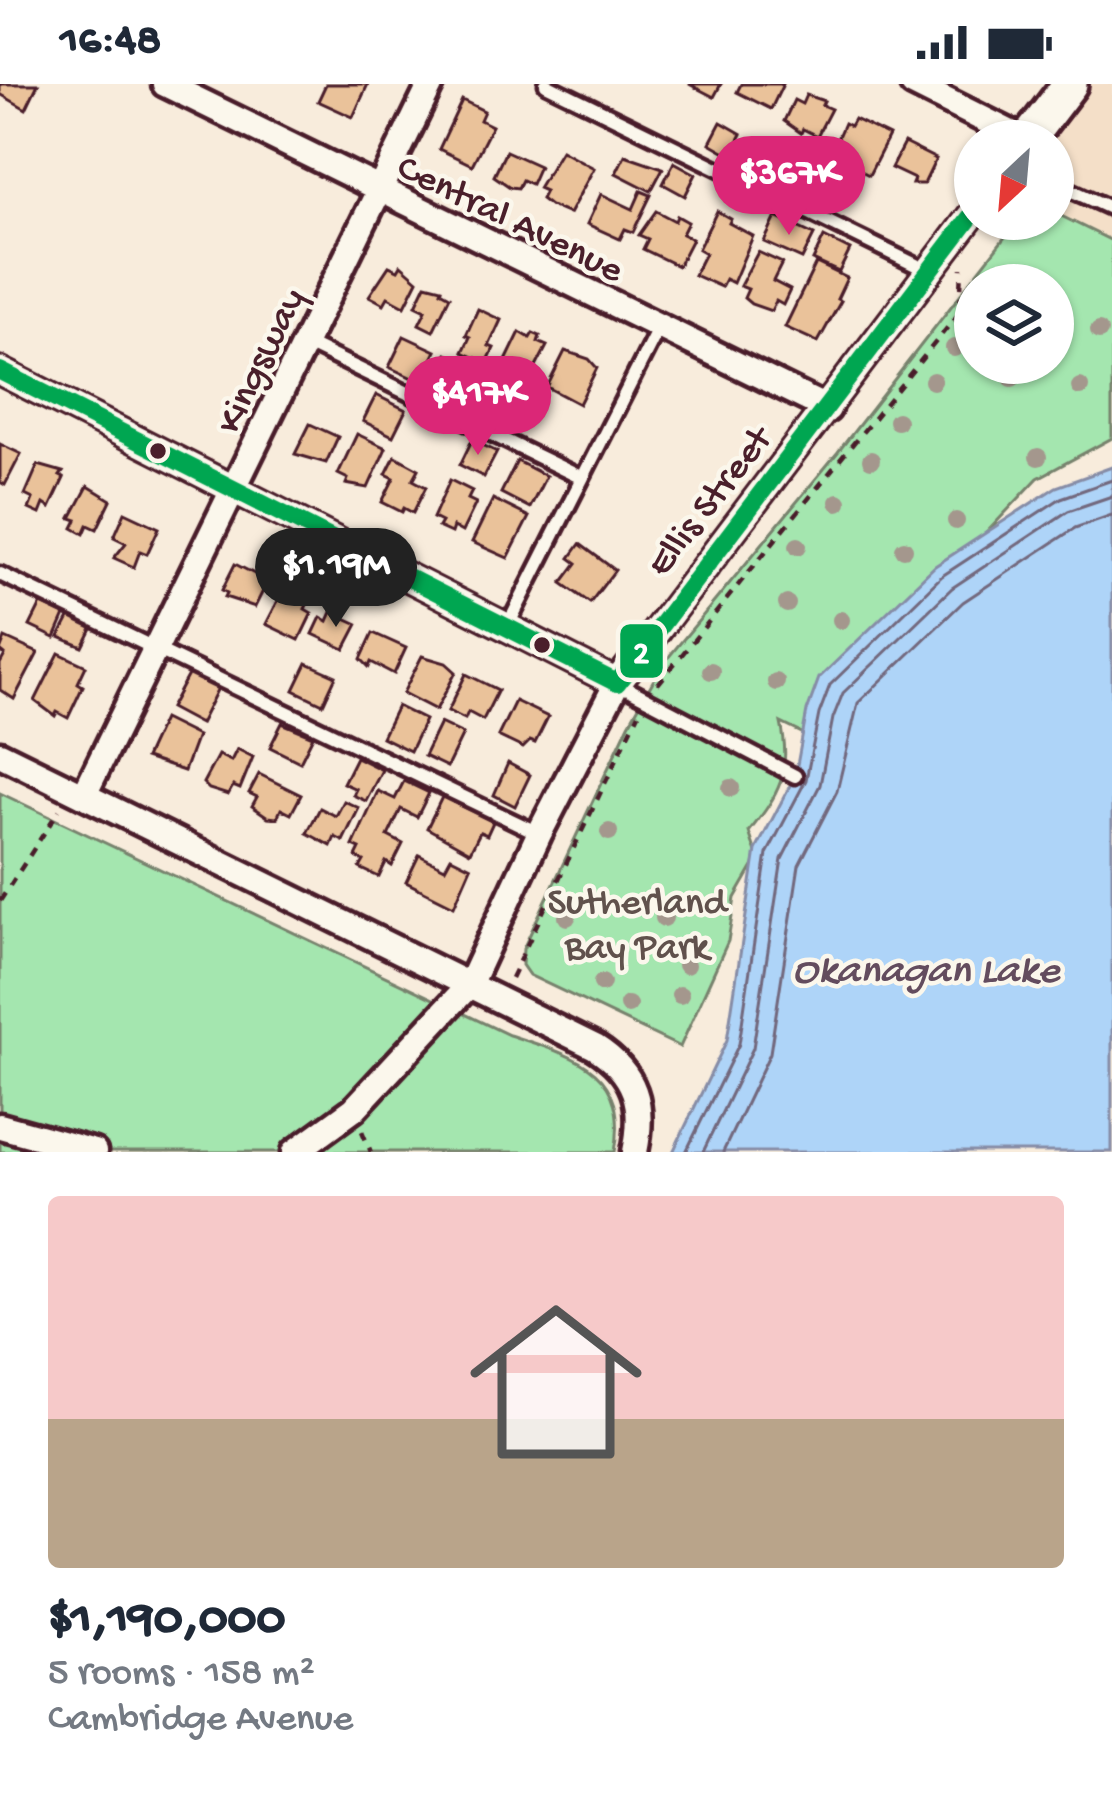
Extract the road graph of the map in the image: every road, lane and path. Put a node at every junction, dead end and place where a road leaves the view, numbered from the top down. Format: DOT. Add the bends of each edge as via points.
graph roads {
  1 [pos="165,84"];
  2 [pos="431,84"];
  3 [pos="546,84"];
  4 [pos="913,84"];
  5 [pos="1070,84"];
  6 [pos="987,120"];
  7 [pos="1043,120"];
  8 [pos="380,190"];
  9 [pos="1074,192"];
  10 [pos="1112,209"];
  11 [pos="954,239"];
  12 [pos="967,240"];
  13 [pos="929,272"];
  14 [pos="658,326"];
  15 [pos="305,343"];
  16 [pos="0,371"];
  17 [pos="828,409"];
  18 [pos="582,478"];
  19 [pos="233,491"];
  20 [pos="0,574"];
  21 [pos="506,628"];
  22 [pos="157,647"];
  23 [pos="617,683"];
  24 [pos="646,699"];
  25 [pos="0,754"];
  26 [pos="795,776"];
  27 [pos="84,795"];
  28 [pos="539,834"];
  29 [pos="0,901"];
  30 [pos="469,985"];
  31 [pos="501,1000"];
  32 [pos="0,1126"];
  33 [pos="94,1152"];
  34 [pos="295,1152"];
  35 [pos="635,1152"];
  1 -- 8 [label="street, Central Avenue"];
  2 -- 8 [label="street, Kingsway"];
  3 -- 13 [label="lane"];
  4 -- 6 [label="street"];
  5 -- 7 [label="street"];
  8 -- 14 [label="street, Central Avenue"];
  8 -- 15 [label="street, Kingsway"];
  9 -- 10 [label="lane"];
  11 -- 13 [label="street, Ellis Street"];
  12 -- 24 [label="path" via="960,312"];
  13 -- 17 [label="street, Ellis Street"];
  14 -- 17 [label="street, Central Avenue"];
  14 -- 18 [label="lane"];
  15 -- 18 [label="lane"];
  15 -- 19 [label="street, Kingsway"];
  16 -- 19 [label="street"];
  17 -- 23 [label="street, Ellis Street"];
  18 -- 21 [label="lane"];
  19 -- 21 [label="street"];
  19 -- 22 [label="street, Kingsway"];
  20 -- 22 [label="lane"];
  21 -- 23 [label="street"];
  22 -- 27 [label="street, Kingsway"];
  22 -- 28 [label="lane"];
  23 -- 24 [label="lane"];
  23 -- 28 [label="street, Ellis Street"];
  24 -- 26 [label="lane"];
  24 -- 31 [label="path"];
  25 -- 27 [label="street"];
  27 -- 29 [label="path" via="62,806"];
  27 -- 30 [label="street"];
  28 -- 30 [label="street, Ellis Street"];
  30 -- 31 [label="street"];
  30 -- 34 [label="street, Ellis Street" via="354,1109"];
  31 -- 35 [label="street" via="621,1067 640,1107"];
  32 -- 33 [label="street"];
}
